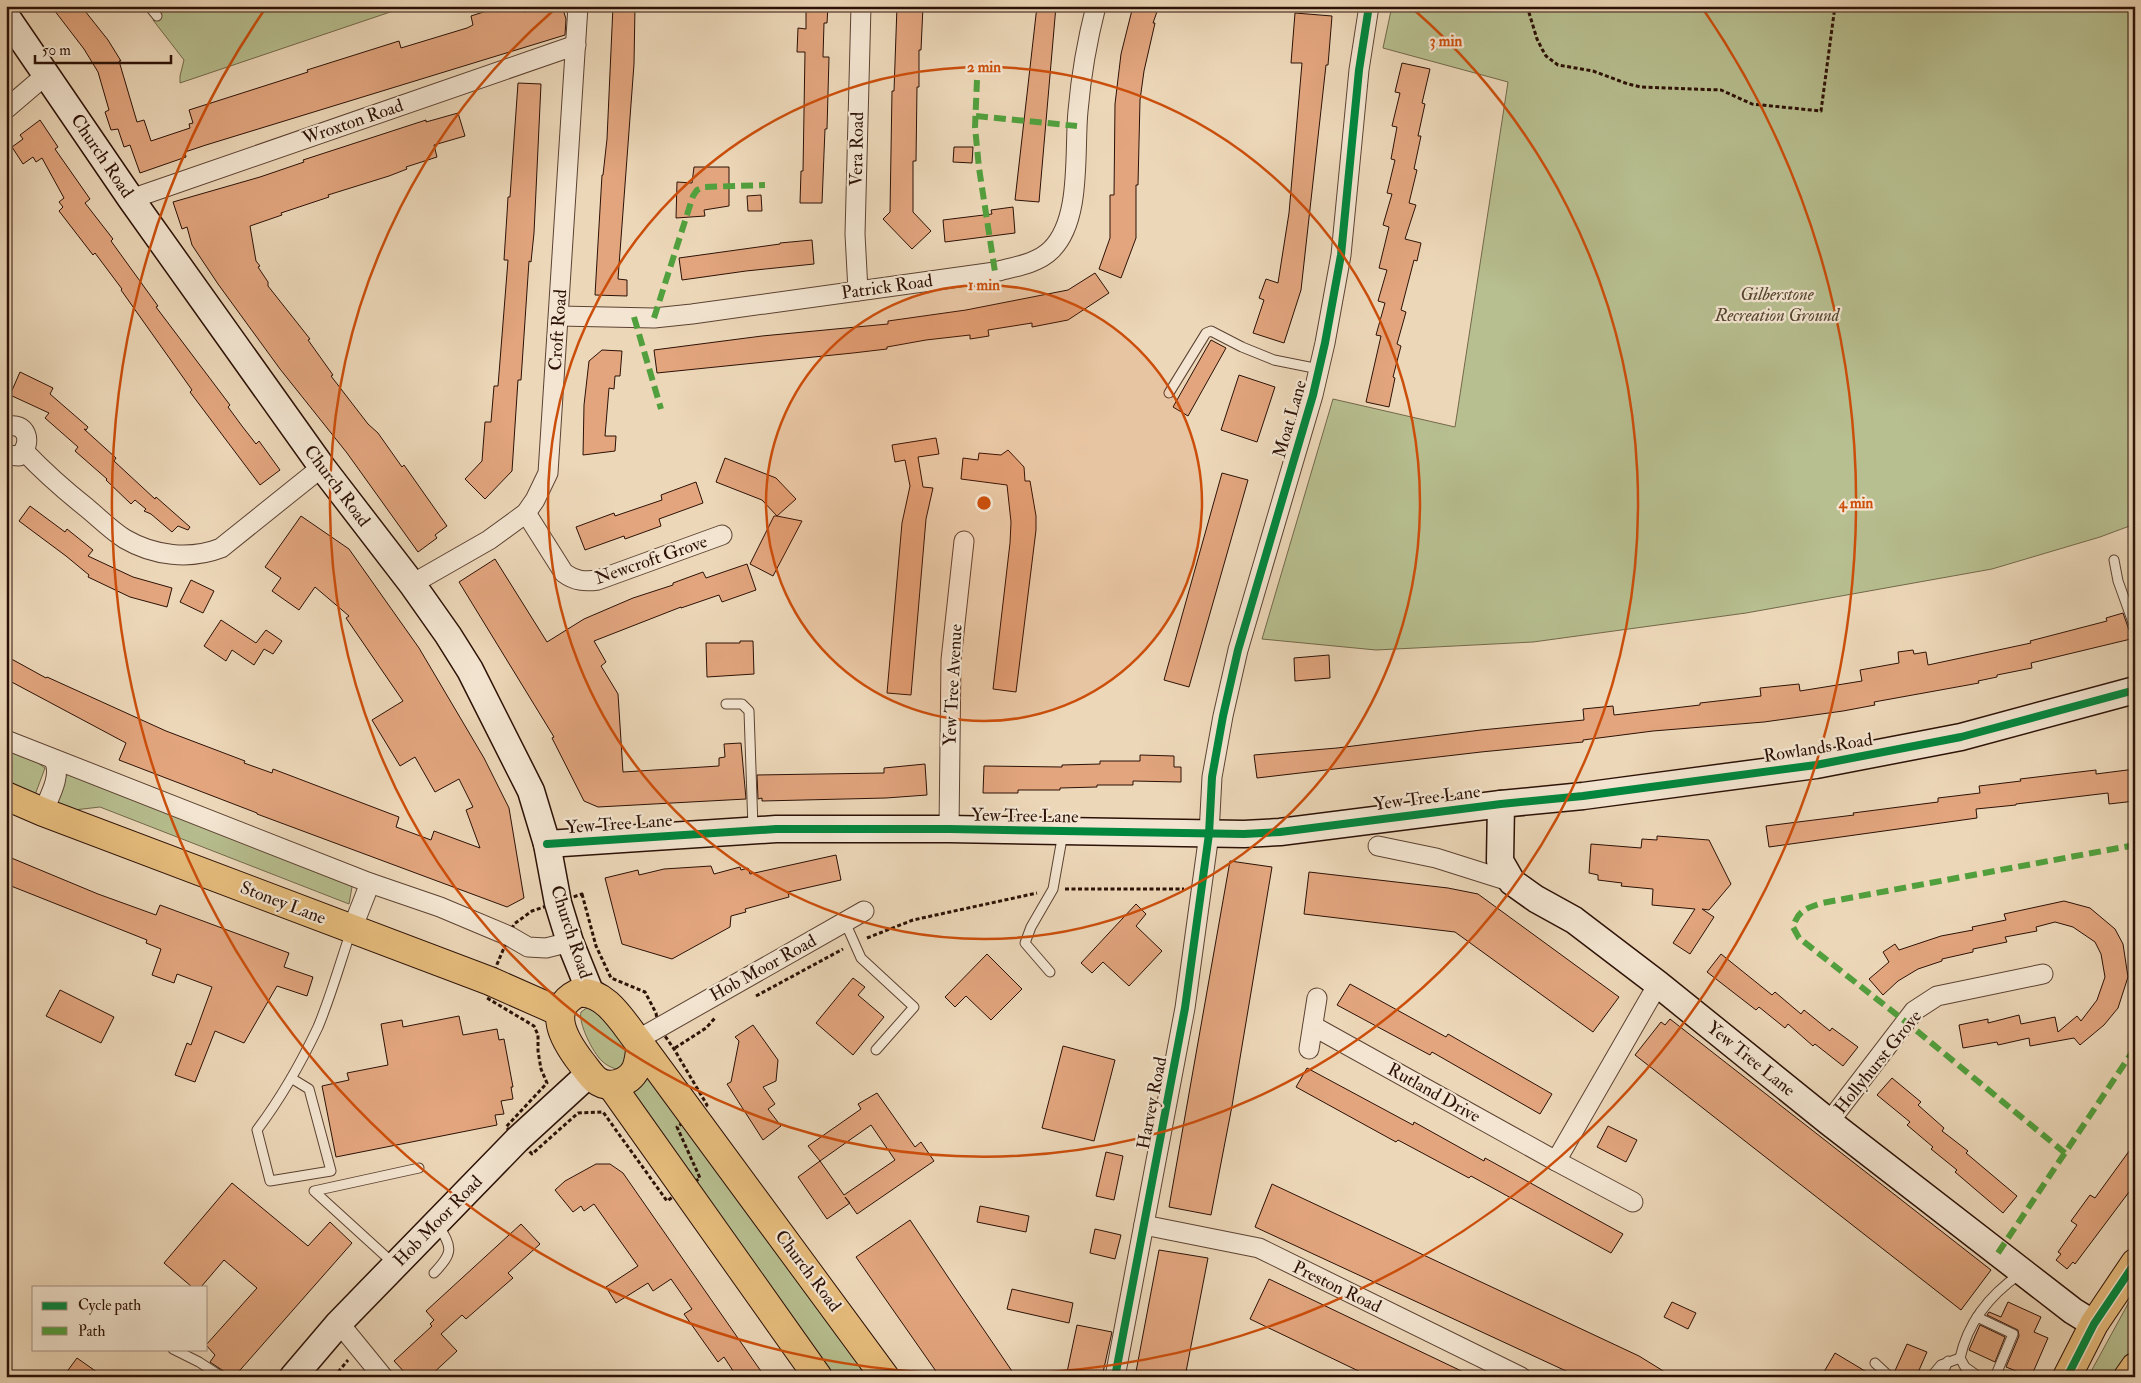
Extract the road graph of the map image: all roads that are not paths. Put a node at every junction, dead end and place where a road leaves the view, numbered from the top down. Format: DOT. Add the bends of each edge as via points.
graph roads {
  1 [pos="149,6"];
  2 [pos="578,6"];
  3 [pos="861,6"];
  4 [pos="1096,6"];
  5 [pos="1369,6"];
  6 [pos="6,16"];
  7 [pos="157,16"];
  8 [pos="576,45"];
  9 [pos="47,74"];
  10 [pos="6,109"];
  11 [pos="130,200"];
  12 [pos="858,291"];
  13 [pos="559,316"];
  14 [pos="1319,369"];
  15 [pos="1168,393"];
  16 [pos="6,427"];
  17 [pos="24,451"];
  18 [pos="6,455"];
  19 [pos="322,467"];
  20 [pos="526,513"];
  21 [pos="722,535"];
  22 [pos="964,541"];
  23 [pos="2114,560"];
  24 [pos="412,584"];
  25 [pos="2135,628"];
  26 [pos="2135,690"];
  27 [pos="726,704"];
  28 [pos="6,740"];
  29 [pos="54,760"];
  30 [pos="7,797"];
  31 [pos="1501,804"];
  32 [pos="43,812"];
  33 [pos="949,830"];
  34 [pos="753,831"];
  35 [pos="1064,832"];
  36 [pos="1209,834"];
  37 [pos="547,844"];
  38 [pos="1378,846"];
  39 [pos="1512,882"];
  40 [pos="370,883"];
  41 [pos="864,911"];
  42 [pos="845,922"];
  43 [pos="352,929"];
  44 [pos="570,942"];
  45 [pos="1050,972"];
  46 [pos="2043,974"];
  47 [pos="1658,984"];
  48 [pos="591,994"];
  49 [pos="1317,998"];
  50 [pos="560,1012"];
  51 [pos="1313,1026"];
  52 [pos="638,1043"];
  53 [pos="1309,1049"];
  54 [pos="876,1050"];
  55 [pos="292,1078"];
  56 [pos="601,1079"];
  57 [pos="1829,1122"];
  58 [pos="1556,1161"];
  59 [pos="419,1168"];
  60 [pos="1632,1202"];
  61 [pos="436,1223"];
  62 [pos="1144,1226"];
  63 [pos="2135,1263"];
  64 [pos="395,1265"];
  65 [pos="2022,1272"];
  66 [pos="434,1273"];
  67 [pos="1977,1317"];
  68 [pos="339,1323"];
  69 [pos="2094,1324"];
  70 [pos="175,1350"];
  71 [pos="1960,1358"];
  72 [pos="1948,1361"];
  73 [pos="1875,1363"];
  74 [pos="2135,1367"];
  75 [pos="222,1377"];
  76 [pos="293,1377"];
  77 [pos="382,1377"];
  78 [pos="818,1377"];
  79 [pos="885,1377"];
  80 [pos="1115,1377"];
  81 [pos="1521,1377"];
  82 [pos="1890,1377"];
  83 [pos="1932,1377"];
  84 [pos="1941,1377"];
  85 [pos="1979,1377"];
  86 [pos="1995,1377"];
  87 [pos="2067,1377"];
  88 [pos="2128,1377"];
  1 -- 7 [label="lane"];
  2 -- 8 [label="street, Croft Road"];
  3 -- 12 [label="street, Vera Road" via="855,234"];
  4 -- 12 [label="street, Patrick Road" via="1082,78 1072,203 1064,233 1051,250 1040,258 995,272"];
  5 -- 14 [label="street, Moat Lane" via="1359,70 1341,256"];
  6 -- 9 [label="street, Church Road"];
  8 -- 11 [label="street, Wroxton Road"];
  8 -- 13 [label="street, Croft Road"];
  9 -- 10 [label="street"];
  9 -- 11 [label="street, Church Road"];
  11 -- 19 [label="street, Church Road"];
  12 -- 13 [label="street, Patrick Road" via="654,318"];
  13 -- 20 [label="street, Croft Road" via="548,472"];
  14 -- 15 [label="lane" via="1274,360 1211,331 1206,333"];
  14 -- 36 [label="street, Moat Lane" via="1238,650 1212,777"];
  16 -- 17 [label="street" via="23,429 28,444"];
  17 -- 18 [label="street" via="19,456"];
  17 -- 19 [label="street" via="48,476 124,538 143,549 188,555 221,548"];
  19 -- 24 [label="street, Church Road"];
  20 -- 21 [label="street, Newcroft Grove" via="564,574 588,582"];
  20 -- 24 [label="street, Croft Road" via="488,540"];
  22 -- 33 [label="street, Yew Tree Avenue" via="951,660"];
  23 -- 25 [label="lane"];
  24 -- 37 [label="street, Church Road" via="474,678 531,791"];
  26 -- 31 [label="street, Rowlands Road" via="1960,737 1816,765"];
  27 -- 34 [label="lane" via="742,704 748,711"];
  28 -- 29 [label="street"];
  29 -- 32 [label="street" via="58,767 57,776"];
  29 -- 40 [label="street"];
  30 -- 32 [label="main road, Stoney Lane"];
  31 -- 36 [label="street, Yew Tree Lane" via="1280,832"];
  31 -- 39 [label="street, Yew Tree Lane" via="1500,861"];
  32 -- 43 [label="main road, Stoney Lane"];
  33 -- 34 [label="street, Yew Tree Lane"];
  33 -- 35 [label="street, Yew Tree Lane"];
  34 -- 37 [label="street, Yew Tree Lane"];
  35 -- 36 [label="street, Yew Tree Lane"];
  35 -- 45 [label="lane" via="1054,889 1025,943"];
  36 -- 62 [label="street, Harvey Road" via="1184,1008"];
  37 -- 44 [label="street, Church Road" via="558,903"];
  38 -- 39 [label="street" via="1436,858"];
  39 -- 47 [label="street, Yew Tree Lane" via="1574,920"];
  40 -- 43 [label="street"];
  40 -- 44 [label="street" via="440,907 528,947 546,948"];
  41 -- 42 [label="street, Hob Moor Road"];
  42 -- 52 [label="street, Hob Moor Road"];
  42 -- 54 [label="lane" via="861,958 914,1007"];
  43 -- 50 [label="main road, Stoney Lane" via="490,981"];
  43 -- 55 [label="lane" via="318,1026"];
  44 -- 48 [label="street, Church Road"];
  46 -- 57 [label="street, Hollyhurst Grove" via="1938,996 1914,1012"];
  47 -- 57 [label="street, Yew Tree Lane"];
  47 -- 58 [label="street"];
  48 -- 50 [label="main road, Church Road" via="572,995"];
  48 -- 52 [label="main road, Church Road" via="607,1004"];
  49 -- 51 [label="street"];
  50 -- 56 [label="main road" via="562,1029 571,1049"];
  51 -- 53 [label="street"];
  51 -- 58 [label="street, Rutland Drive"];
  52 -- 56 [label="main road" via="639,1059 635,1071 627,1079"];
  52 -- 79 [label="main road, Church Road"];
  55 -- 55 [label="lane" via="257,1130 270,1181 331,1171 309,1089"];
  56 -- 61 [label="street, Hob Moor Road" via="518,1139"];
  56 -- 78 [label="main road"];
  57 -- 65 [label="street, Yew Tree Lane"];
  58 -- 60 [label="street, Rutland Drive"];
  59 -- 64 [label="lane" via="314,1191"];
  61 -- 64 [label="street, Hob Moor Road"];
  61 -- 66 [label="lane" via="450,1251"];
  62 -- 80 [label="street, Harvey Road"];
  62 -- 81 [label="street, Preston Road" via="1259,1248"];
  63 -- 69 [label="main road"];
  64 -- 68 [label="street, Hob Moor Road"];
  65 -- 67 [label="lane" via="2000,1288"];
  65 -- 69 [label="street, Yew Tree Lane"];
  67 -- 71 [label="lane" via="1964,1341"];
  67 -- 86 [label="lane" via="2013,1334"];
  68 -- 76 [label="street, Hob Moor Road"];
  68 -- 77 [label="street"];
  69 -- 87 [label="main road"];
  70 -- 75 [label="lane"];
  71 -- 72 [label="lane"];
  71 -- 85 [label="lane" via="1965,1367"];
  72 -- 83 [label="lane" via="1936,1368"];
  72 -- 84 [label="lane"];
  73 -- 82 [label="lane"];
  74 -- 88 [label="main road"];
}
